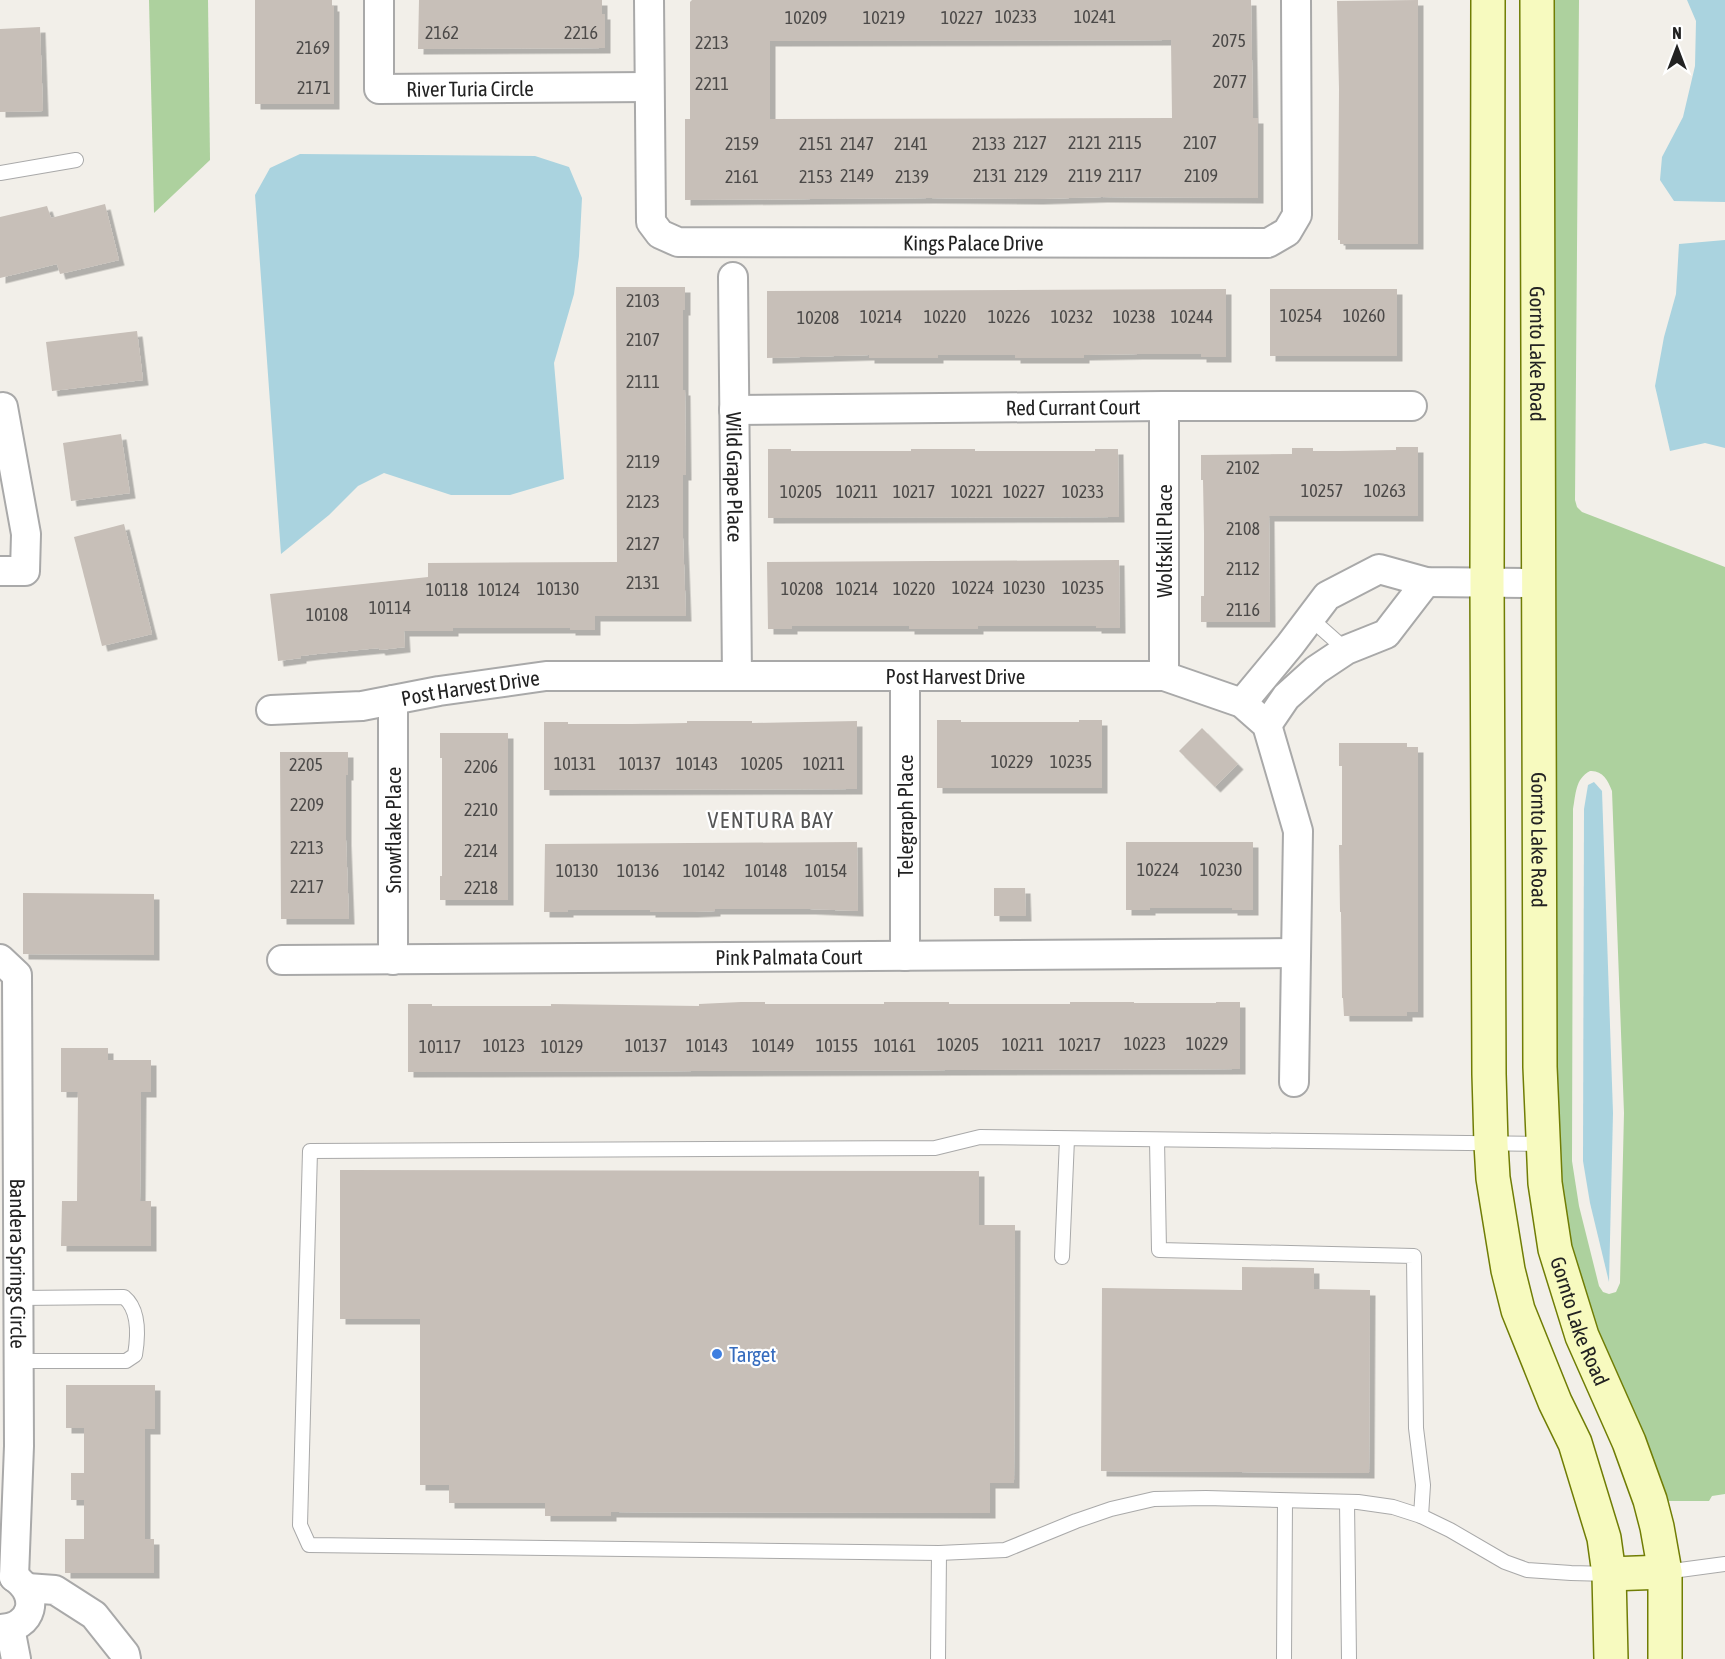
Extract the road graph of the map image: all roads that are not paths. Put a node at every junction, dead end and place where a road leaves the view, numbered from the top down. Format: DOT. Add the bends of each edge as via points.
graph roads {
  1 [pos="379,0"];
  2 [pos="649,0"];
  3 [pos="1296,0"];
  4 [pos="1488,0"];
  5 [pos="1537,0"];
  6 [pos="650,87"];
  7 [pos="76,160"];
  8 [pos="0,173"];
  9 [pos="733,277"];
  10 [pos="1164,406"];
  11 [pos="1412,406"];
  12 [pos="3,407"];
  13 [pos="734,410"];
  14 [pos="0,571"];
  15 [pos="1426,582"];
  16 [pos="1487,582"];
  17 [pos="1538,583"];
  18 [pos="1310,618"];
  19 [pos="1346,650"];
  20 [pos="737,676"];
  21 [pos="905,676"];
  22 [pos="1164,676"];
  23 [pos="393,700"];
  24 [pos="1242,702"];
  25 [pos="271,710"];
  26 [pos="1267,724"];
  27 [pos="1296,953"];
  28 [pos="905,956"];
  29 [pos="0,959"];
  30 [pos="282,960"];
  31 [pos="393,960"];
  32 [pos="1294,1082"];
  33 [pos="1067,1139"];
  34 [pos="1157,1140"];
  35 [pos="1491,1144"];
  36 [pos="1542,1144"];
  37 [pos="1062,1257"];
  38 [pos="12,1289"];
  39 [pos="19,1361"];
  40 [pos="1285,1501"];
  41 [pos="1347,1502"];
  42 [pos="1421,1516"];
  43 [pos="939,1553"];
  44 [pos="1725,1564"];
  45 [pos="1665,1572"];
  46 [pos="1610,1574"];
  47 [pos="14,1580"];
  48 [pos="5,1629"];
  49 [pos="16,1659"];
  50 [pos="126,1659"];
  51 [pos="938,1659"];
  52 [pos="1284,1659"];
  53 [pos="1349,1659"];
  54 [pos="1611,1659"];
  55 [pos="1665,1659"];
  1 -- 6 [label="street, River Turia Circle" via="380,88"];
  2 -- 6 [label="street, Kings Palace Drive"];
  3 -- 6 [label="street, Kings Palace Drive" via="1297,215 1287,232 1268,243 678,242 660,234 651,222"];
  4 -- 16 [label="street"];
  5 -- 17 [label="street, Gornto Lake Road"];
  7 -- 8 [label="lane"];
  9 -- 13 [label="street, Wild Grape Place"];
  10 -- 11 [label="street, Red Currant Court"];
  10 -- 13 [label="street, Red Currant Court"];
  10 -- 22 [label="street, Wolfskill Place"];
  12 -- 14 [label="street" via="26,534 25,571"];
  13 -- 20 [label="street, Wild Grape Place"];
  15 -- 16 [label="street"];
  15 -- 18 [label="street" via="1379,569 1327,596"];
  15 -- 19 [label="street" via="1386,634"];
  16 -- 17 [label="street"];
  16 -- 35 [label="street"];
  17 -- 36 [label="street, Gornto Lake Road"];
  18 -- 19 [label="lane"];
  18 -- 24 [label="street"];
  19 -- 26 [label="street" via="1286,697"];
  20 -- 21 [label="street, Post Harvest Drive"];
  20 -- 23 [label="street, Post Harvest Drive" via="546,676"];
  21 -- 22 [label="street, Post Harvest Drive"];
  21 -- 28 [label="street, Telegraph Place"];
  22 -- 24 [label="street, Post Harvest Drive"];
  23 -- 25 [label="street, Post Harvest Drive" via="362,706"];
  23 -- 31 [label="street, Snowflake Place"];
  24 -- 26 [label="street, Post Harvest Drive"];
  26 -- 27 [label="street" via="1298,831"];
  27 -- 28 [label="street, Pink Palmata Court"];
  27 -- 32 [label="street"];
  28 -- 31 [label="street, Pink Palmata Court"];
  29 -- 38 [label="street, Bandera Springs Circle" via="17,975"];
  30 -- 31 [label="street, Pink Palmata Court"];
  33 -- 34 [label="lane"];
  33 -- 37 [label="lane"];
  33 -- 43 [label="lane" via="980,1137 935,1148 310,1151 300,1525 309,1545"];
  34 -- 35 [label="lane"];
  34 -- 42 [label="lane" via="1159,1250 1414,1256"];
  35 -- 36 [label="lane"];
  35 -- 46 [label="street" via="1498,1212 1518,1310 1575,1443 1604,1538"];
  36 -- 45 [label="street, Gornto Lake Road" via="1550,1221 1563,1276 1582,1336 1641,1474"];
  38 -- 39 [label="street, Bandera Springs Circle"];
  38 -- 39 [label="lane" via="124,1297 135,1312 135,1355 126,1360"];
  39 -- 47 [label="street, Bandera Springs Circle"];
  40 -- 41 [label="lane"];
  40 -- 43 [label="lane" via="1154,1499 1111,1509 1005,1550"];
  40 -- 52 [label="lane"];
  41 -- 42 [label="lane"];
  41 -- 53 [label="lane"];
  42 -- 46 [label="lane" via="1527,1570"];
  43 -- 51 [label="lane"];
  44 -- 45 [label="lane"];
  45 -- 46 [label="street"];
  45 -- 55 [label="street, Gornto Lake Road"];
  46 -- 54 [label="street"];
  47 -- 48 [label="street, Bandera Springs Circle" via="31,1605 23,1621"];
  47 -- 50 [label="street" via="55,1590 94,1615"];
  48 -- 49 [label="street"];
}
